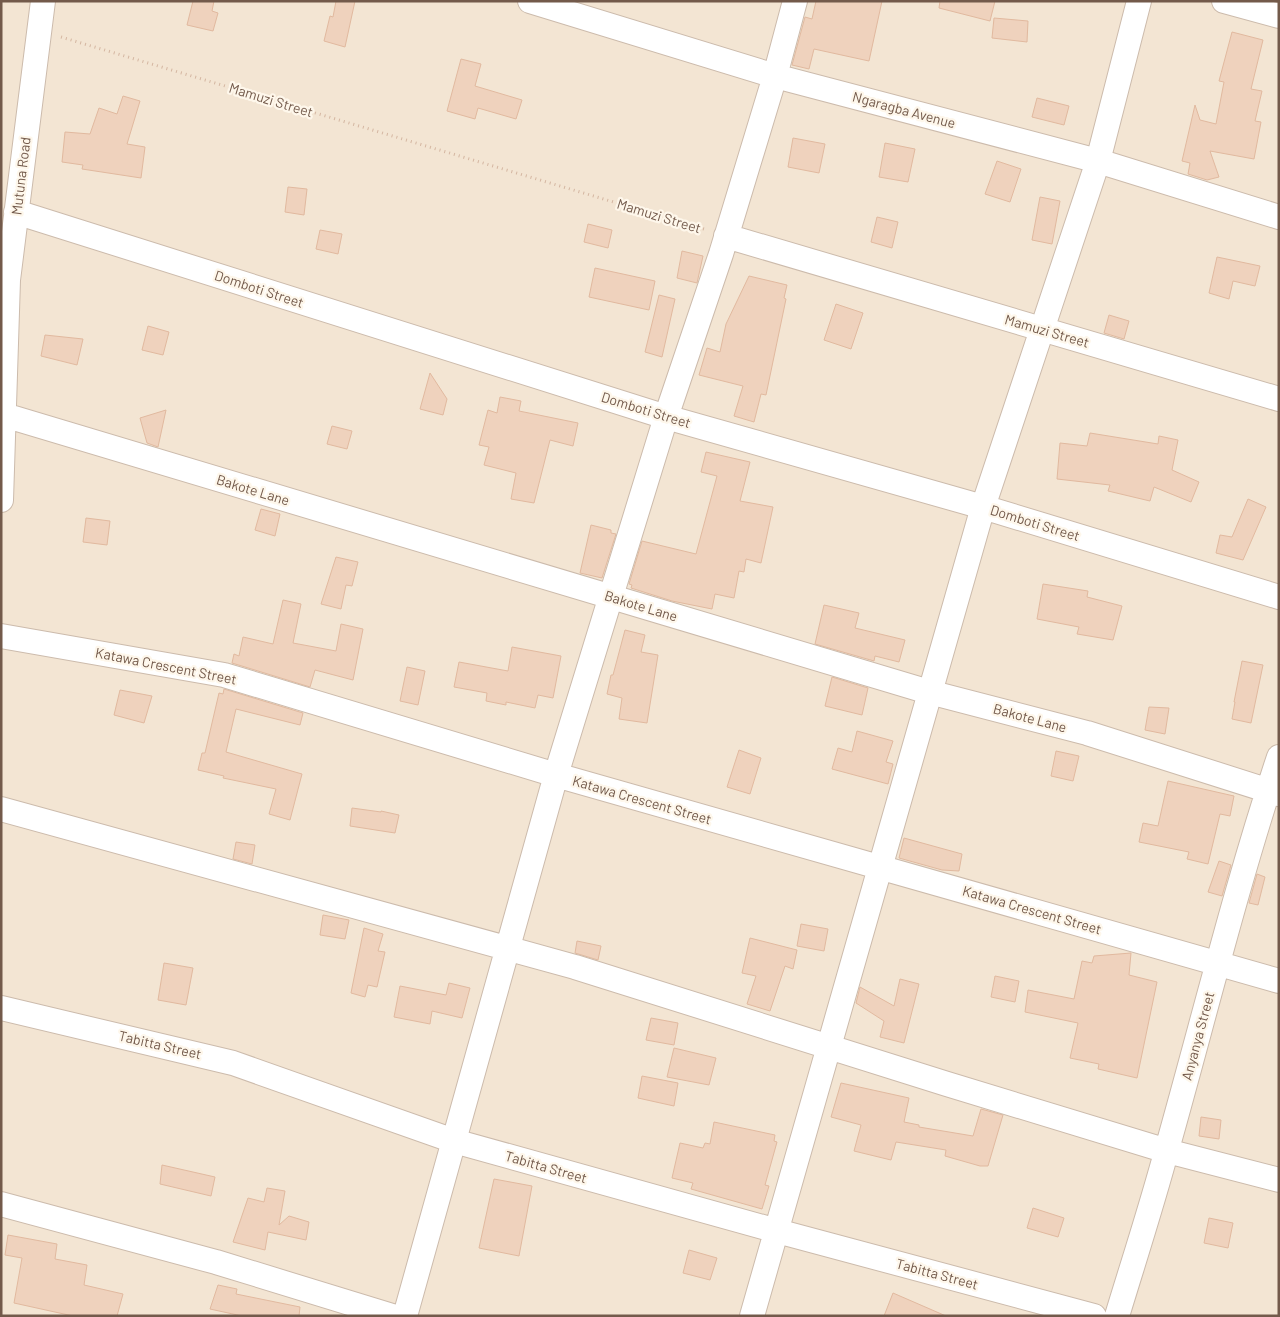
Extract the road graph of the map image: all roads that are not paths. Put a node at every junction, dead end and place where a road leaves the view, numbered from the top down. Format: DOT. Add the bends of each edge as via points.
graph roads {
  1 [pos="43,1"];
  2 [pos="530,1"];
  3 [pos="796,1"];
  4 [pos="1139,1"];
  5 [pos="1224,1"];
  6 [pos="1279,16"];
  7 [pos="775,76"];
  8 [pos="1098,162"];
  9 [pos="16,212"];
  10 [pos="1279,217"];
  11 [pos="726,236"];
  12 [pos="1042,330"];
  13 [pos="1279,399"];
  14 [pos="4,416"];
  15 [pos="666,417"];
  16 [pos="1,500"];
  17 [pos="983,507"];
  18 [pos="610,596"];
  19 [pos="1279,596"];
  20 [pos="1,636"];
  21 [pos="929,692"];
  22 [pos="1279,757"];
  23 [pos="556,775"];
  24 [pos="1273,793"];
  25 [pos="1,810"];
  26 [pos="879,868"];
  27 [pos="508,948"];
  28 [pos="1218,964"];
  29 [pos="1279,981"];
  30 [pos="1,1008"];
  31 [pos="828,1046"];
  32 [pos="454,1142"];
  33 [pos="1167,1151"];
  34 [pos="1279,1180"];
  35 [pos="1,1204"];
  36 [pos="777,1231"];
  37 [pos="392,1316"];
  38 [pos="404,1316"];
  39 [pos="752,1316"];
  40 [pos="1094,1316"];
  41 [pos="1117,1316"];
  1 -- 9 [label="street, Mutuna Road"];
  2 -- 7 [label="street, Ngaragba Avenue"];
  3 -- 7 [label="street"];
  4 -- 8 [label="street"];
  5 -- 6 [label="street"];
  7 -- 8 [label="street, Ngaragba Avenue"];
  7 -- 11 [label="street"];
  8 -- 10 [label="street, Ngaragba Avenue"];
  8 -- 12 [label="street"];
  9 -- 14 [label="street, Mutuna Road" via="8,280"];
  9 -- 15 [label="street, Domboti Street"];
  11 -- 12 [label="street, Mamuzi Street"];
  11 -- 15 [label="street"];
  12 -- 13 [label="street, Mamuzi Street"];
  12 -- 17 [label="street"];
  14 -- 16 [label="street, Mutuna Road"];
  14 -- 18 [label="street, Bakote Lane"];
  15 -- 17 [label="street, Domboti Street"];
  15 -- 18 [label="street"];
  17 -- 19 [label="street, Domboti Street"];
  17 -- 21 [label="street"];
  18 -- 21 [label="street, Bakote Lane"];
  18 -- 23 [label="street"];
  20 -- 23 [label="street, Katawa Crescent Street" via="224,675"];
  21 -- 24 [label="street, Bakote Lane" via="1086,733"];
  21 -- 26 [label="street"];
  22 -- 24 [label="street, Anyanya Street"];
  23 -- 26 [label="street, Katawa Crescent Street"];
  23 -- 27 [label="street"];
  24 -- 28 [label="street, Anyanya Street"];
  25 -- 27 [label="street"];
  26 -- 28 [label="street, Katawa Crescent Street"];
  26 -- 31 [label="street"];
  27 -- 31 [label="street"];
  27 -- 32 [label="street"];
  28 -- 29 [label="street, Katawa Crescent Street"];
  28 -- 33 [label="street, Anyanya Street"];
  30 -- 32 [label="street, Tabitta Street" via="233,1063"];
  31 -- 33 [label="street"];
  31 -- 36 [label="street"];
  32 -- 36 [label="street, Tabitta Street"];
  32 -- 38 [label="street"];
  33 -- 34 [label="street"];
  33 -- 41 [label="street, Anyanya Street"];
  35 -- 37 [label="street" via="216,1262"];
  36 -- 39 [label="street"];
  36 -- 40 [label="street, Tabitta Street"];
}
